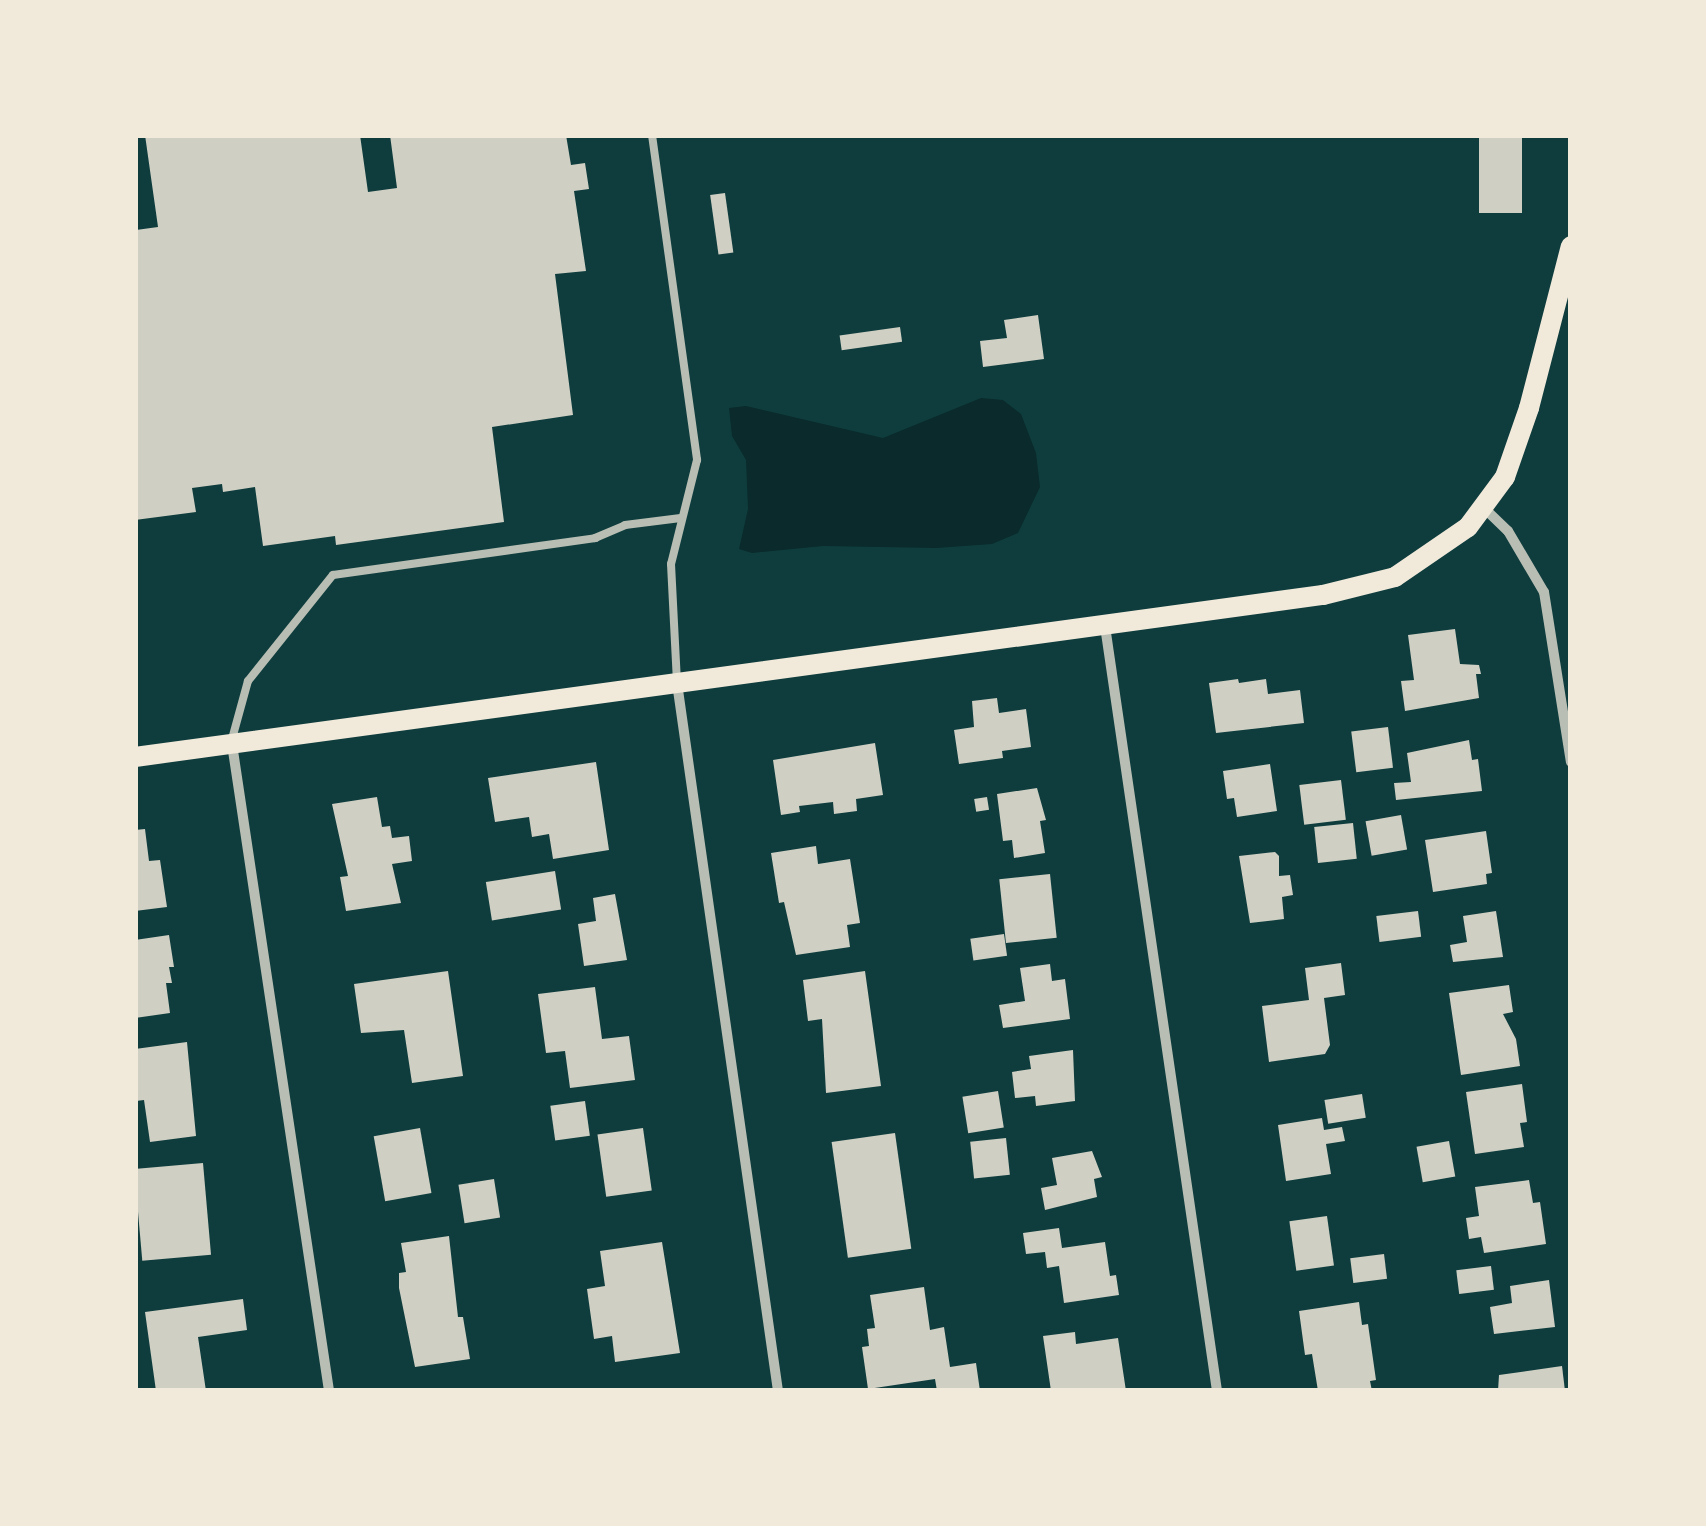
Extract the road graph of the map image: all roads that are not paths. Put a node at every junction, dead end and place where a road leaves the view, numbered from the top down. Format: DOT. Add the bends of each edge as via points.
graph roads {
  1 [pos="652,135"];
  2 [pos="1571,246"];
  3 [pos="1484,508"];
  4 [pos="681,518"];
  5 [pos="1105,626"];
  6 [pos="677,682"];
  7 [pos="232,743"];
  8 [pos="135,757"];
  9 [pos="1571,762"];
  10 [pos="329,1391"];
  11 [pos="778,1391"];
  12 [pos="1218,1391"];
  1 -- 4 [label="lane" via="697,460"];
  2 -- 3 [label="main road" via="1529,408 1505,478"];
  3 -- 5 [label="main road" via="1448,544 1371,585"];
  3 -- 9 [label="street" via="1508,531 1544,592"];
  4 -- 6 [label="lane" via="671,564"];
  4 -- 7 [label="lane" via="625,525 595,538 332,575 248,682"];
  5 -- 6 [label="main road"];
  5 -- 12 [label="street"];
  6 -- 7 [label="main road"];
  6 -- 11 [label="street"];
  7 -- 8 [label="main road"];
  7 -- 10 [label="street"];
}
